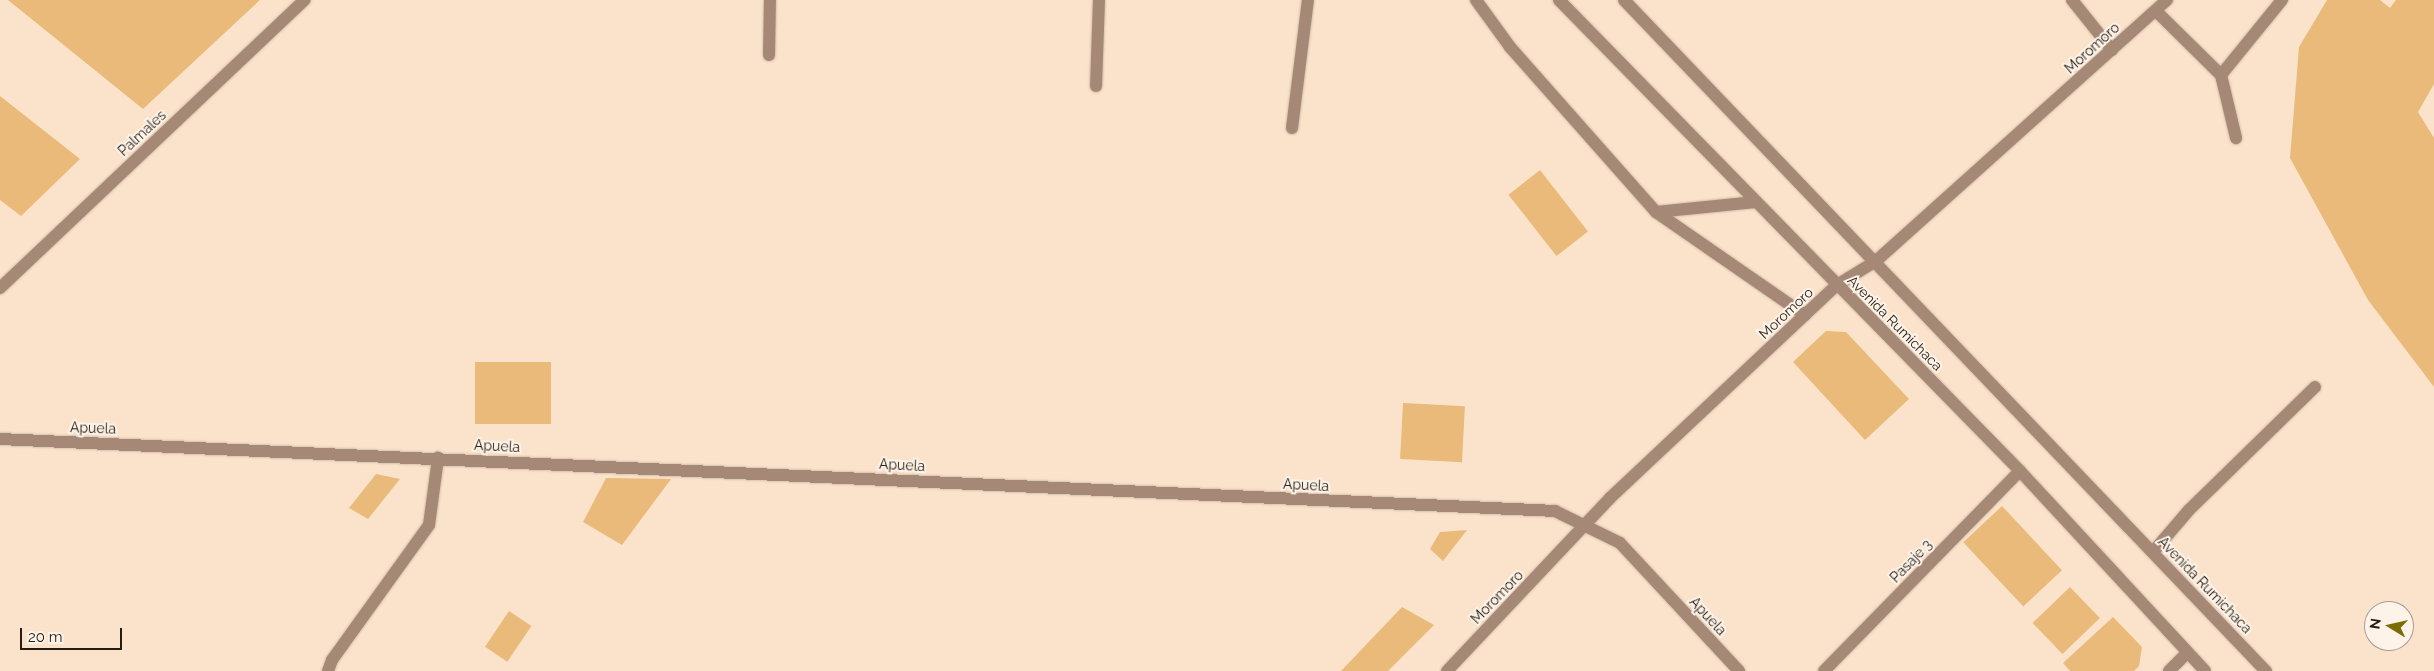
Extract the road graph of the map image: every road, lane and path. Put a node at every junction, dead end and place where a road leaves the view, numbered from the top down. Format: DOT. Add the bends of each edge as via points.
graph roads {
  1 [pos="305,0"];
  2 [pos="770,0"];
  3 [pos="1098,0"];
  4 [pos="1308,0"];
  5 [pos="1476,0"];
  6 [pos="1559,0"];
  7 [pos="1624,0"];
  8 [pos="2072,0"];
  9 [pos="2167,0"];
  10 [pos="2282,0"];
  11 [pos="2156,11"];
  12 [pos="2112,50"];
  13 [pos="769,55"];
  14 [pos="2221,74"];
  15 [pos="1096,86"];
  16 [pos="1292,128"];
  17 [pos="2236,138"];
  18 [pos="1756,202"];
  19 [pos="1656,212"];
  20 [pos="1876,261"];
  21 [pos="1837,286"];
  22 [pos="0,288"];
  23 [pos="1805,315"];
  24 [pos="2316,387"];
  25 [pos="0,439"];
  26 [pos="438,458"];
  27 [pos="2020,471"];
  28 [pos="1586,526"];
  29 [pos="2153,552"];
  30 [pos="2187,653"];
  31 [pos="328,671"];
  32 [pos="1447,671"];
  33 [pos="1740,671"];
  34 [pos="1824,671"];
  35 [pos="2169,671"];
  36 [pos="2205,671"];
  37 [pos="2266,671"];
  1 -- 22 [label="street, Palmales"];
  2 -- 13 [label="street"];
  3 -- 15 [label="street"];
  4 -- 16 [label="street"];
  5 -- 19 [label="street" via="1510,47"];
  6 -- 18 [label="street, Avenida Rumichaca"];
  7 -- 20 [label="street, Avenida Rumichaca"];
  8 -- 12 [label="street"];
  9 -- 11 [label="street, Moromoro"];
  10 -- 14 [label="street"];
  11 -- 12 [label="street, Moromoro"];
  11 -- 14 [label="street"];
  12 -- 20 [label="street, Moromoro"];
  14 -- 17 [label="street"];
  18 -- 19 [label="street"];
  18 -- 21 [label="street, Avenida Rumichaca"];
  19 -- 23 [label="street"];
  20 -- 21 [label="street, Moromoro"];
  20 -- 29 [label="street, Avenida Rumichaca"];
  21 -- 23 [label="street, Moromoro"];
  21 -- 27 [label="street, Avenida Rumichaca"];
  23 -- 28 [label="street, Moromoro" via="1610,498"];
  24 -- 29 [label="street" via="2189,510"];
  25 -- 26 [label="street, Apuela"];
  26 -- 28 [label="street, Apuela" via="1555,512"];
  26 -- 31 [label="street" via="429,525 332,660"];
  27 -- 30 [label="street, Avenida Rumichaca"];
  27 -- 34 [label="street, Pasaje 3"];
  28 -- 32 [label="street, Moromoro"];
  28 -- 33 [label="street, Apuela" via="1620,543"];
  29 -- 37 [label="street, Avenida Rumichaca"];
  30 -- 35 [label="street"];
  30 -- 36 [label="street, Avenida Rumichaca"];
}
